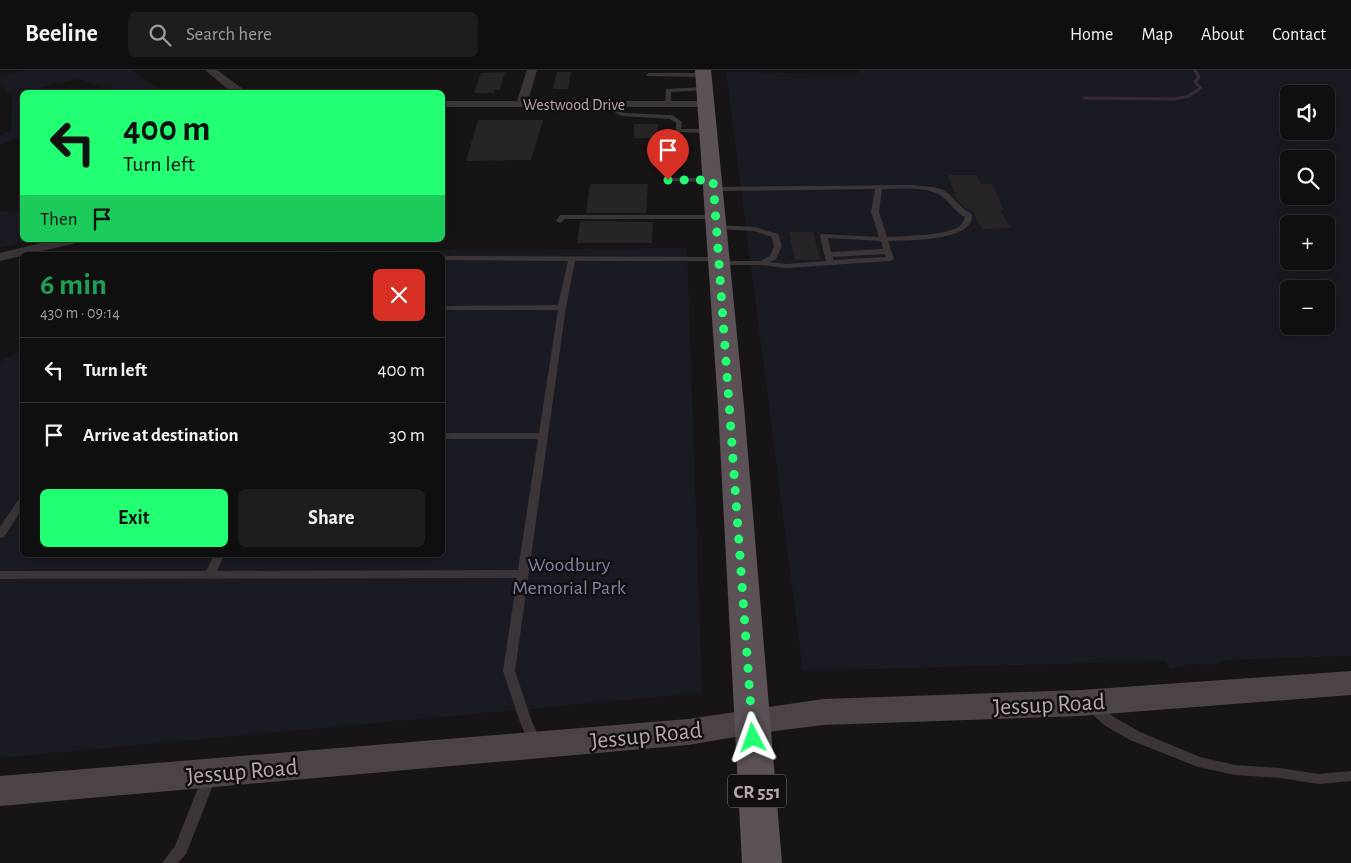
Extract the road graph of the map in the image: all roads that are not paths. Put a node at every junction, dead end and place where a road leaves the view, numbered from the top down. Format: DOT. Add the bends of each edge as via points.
graph roads {
  1 [pos="210,70"];
  2 [pos="532,70"];
  3 [pos="649,75"];
  4 [pos="667,83"];
  5 [pos="680,83"];
  6 [pos="704,85"];
  7 [pos="237,90"];
  8 [pos="445,104"];
  9 [pos="521,104"];
  10 [pos="613,104"];
  11 [pos="668,104"];
  12 [pos="709,131"];
  13 [pos="668,180"];
  14 [pos="714,185"];
  15 [pos="879,188"];
  16 [pos="560,222"];
  17 [pos="716,222"];
  18 [pos="884,239"];
  19 [pos="62,242"];
  20 [pos="20,252"];
  21 [pos="21,252"];
  22 [pos="0,257"];
  23 [pos="445,258"];
  24 [pos="572,258"];
  25 [pos="829,259"];
  26 [pos="719,261"];
  27 [pos="761,262"];
  28 [pos="562,307"];
  29 [pos="445,308"];
  30 [pos="445,436"];
  31 [pos="544,436"];
  32 [pos="20,505"];
  33 [pos="0,535"];
  34 [pos="218,557"];
  35 [pos="524,574"];
  36 [pos="0,575"];
  37 [pos="210,575"];
  38 [pos="1351,683"];
  39 [pos="1087,703"];
  40 [pos="752,721"];
  41 [pos="537,746"];
  42 [pos="210,774"];
  43 [pos="1351,776"];
  44 [pos="0,791"];
  45 [pos="169,863"];
  46 [pos="762,863"];
  1 -- 7 [label="street"];
  2 -- 9 [label="street"];
  3 -- 4 [label="lane"];
  4 -- 5 [label="lane"];
  4 -- 5 [label="lane"];
  4 -- 11 [label="lane"];
  5 -- 6 [label="lane"];
  5 -- 6 [label="lane"];
  6 -- 11 [label="street, Westwood Drive"];
  6 -- 12 [label="main road, CR 551"];
  8 -- 9 [label="street, Westwood Drive"];
  9 -- 10 [label="street, Westwood Drive"];
  10 -- 11 [label="street, Westwood Drive"];
  10 -- 12 [label="lane" via="617,112 624,115 672,117 679,122 678,131"];
  12 -- 14 [label="main road, CR 551"];
  13 -- 14 [label="lane"];
  14 -- 15 [label="lane"];
  14 -- 17 [label="main road, CR 551"];
  15 -- 18 [label="lane" via="875,212"];
  15 -- 18 [label="lane" via="914,187 944,193 958,211 969,216 965,226 956,231"];
  16 -- 17 [label="lane" via="563,217"];
  17 -- 26 [label="main road, CR 551"];
  17 -- 27 [label="lane" via="775,236 778,246 773,258"];
  18 -- 25 [label="lane" via="890,259"];
  18 -- 25 [label="lane" via="824,236"];
  19 -- 21 [label="street"];
  20 -- 22 [label="street"];
  23 -- 24 [label="lane"];
  24 -- 26 [label="lane"];
  24 -- 28 [label="lane"];
  25 -- 27 [label="lane" via="786,266"];
  26 -- 27 [label="lane"];
  26 -- 40 [label="main road, CR 551"];
  28 -- 29 [label="lane"];
  28 -- 31 [label="lane"];
  30 -- 31 [label="lane"];
  31 -- 35 [label="lane"];
  32 -- 33 [label="lane"];
  34 -- 37 [label="lane"];
  35 -- 37 [label="lane"];
  35 -- 41 [label="lane" via="510,672"];
  36 -- 37 [label="lane"];
  38 -- 39 [label="street, Jessup Road"];
  39 -- 40 [label="street, Jessup Road" via="823,712"];
  39 -- 43 [label="lane" via="1135,736 1198,762 1235,770 1319,779"];
  40 -- 41 [label="street, Jessup Road" via="688,732"];
  40 -- 46 [label="main road, CR 551"];
  41 -- 42 [label="street, Jessup Road"];
  42 -- 44 [label="street, Jessup Road"];
  42 -- 45 [label="lane" via="181,850"];
}
